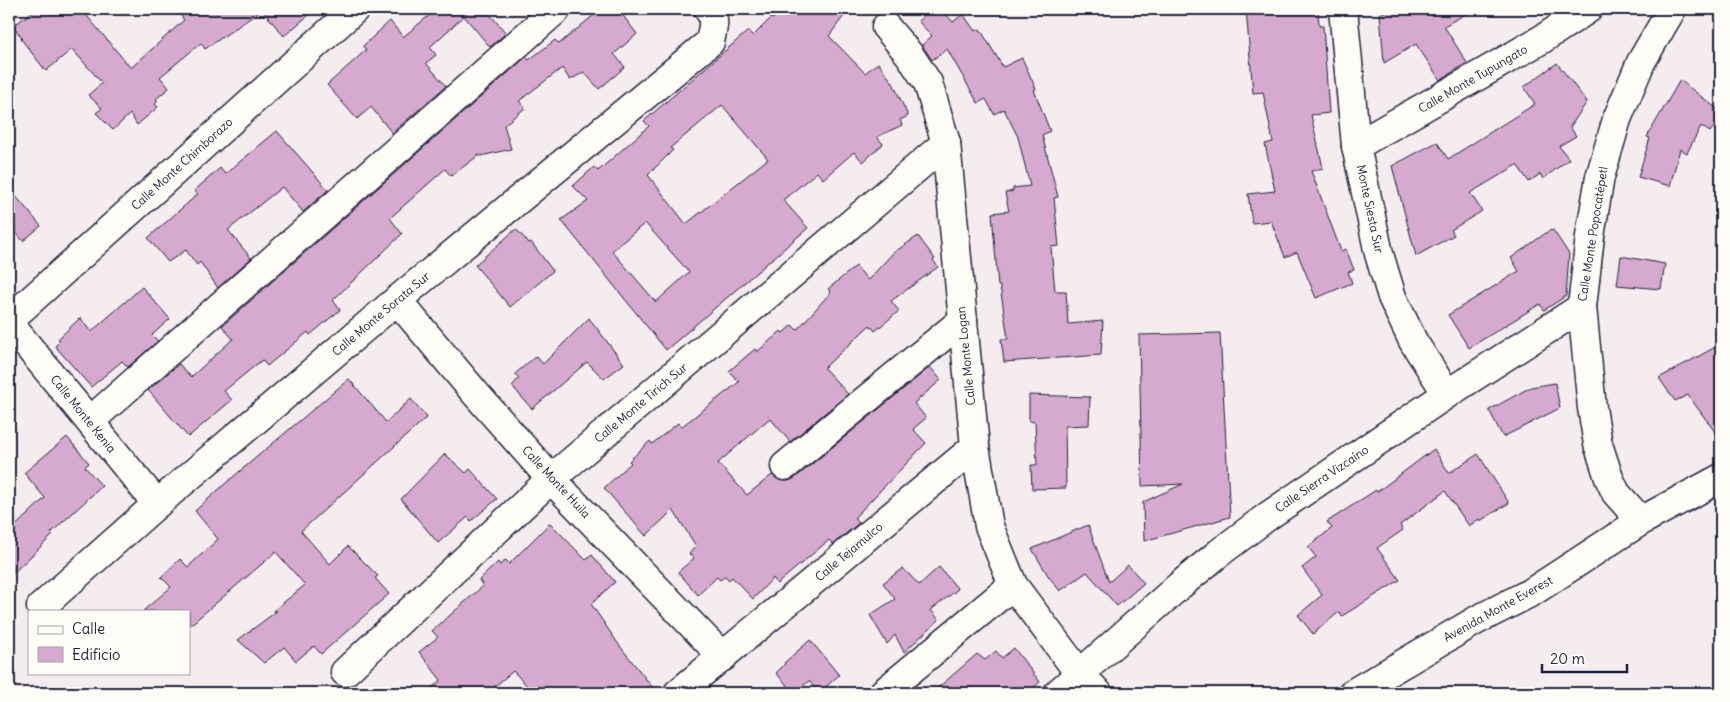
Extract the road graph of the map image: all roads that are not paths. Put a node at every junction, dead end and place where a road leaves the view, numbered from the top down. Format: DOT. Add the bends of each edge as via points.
graph roads {
  1 [pos="355,9"];
  2 [pos="557,9"];
  3 [pos="1343,9"];
  4 [pos="1588,9"];
  5 [pos="1672,9"];
  6 [pos="711,14"];
  7 [pos="886,27"];
  8 [pos="946,143"];
  9 [pos="1356,146"];
  10 [pos="397,300"];
  11 [pos="1582,307"];
  12 [pos="963,320"];
  13 [pos="9,322"];
  14 [pos="1447,394"];
  15 [pos="90,421"];
  16 [pos="975,447"];
  17 [pos="785,466"];
  18 [pos="1721,478"];
  19 [pos="552,479"];
  20 [pos="158,504"];
  21 [pos="1640,521"];
  22 [pos="1013,585"];
  23 [pos="40,607"];
  24 [pos="722,657"];
  25 [pos="345,672"];
  26 [pos="1079,673"];
  27 [pos="678,693"];
  28 [pos="883,693"];
  29 [pos="1058,693"];
  30 [pos="1098,693"];
  31 [pos="1353,693"];
  1 -- 13 [label="street, Calle Monte Chimborazo"];
  2 -- 15 [label="street"];
  3 -- 9 [label="street, Monte Siesta Sur"];
  4 -- 9 [label="street, Calle Monte Tupungato" via="1544,38"];
  5 -- 11 [label="street, Calle Monte Popocatépetl" via="1641,62 1614,127 1600,177"];
  6 -- 10 [label="street, Calle Monte Sorata Sur" via="710,42"];
  7 -- 8 [label="street, Calle Monte Logan" via="928,84"];
  8 -- 12 [label="street, Calle Monte Logan"];
  8 -- 19 [label="street, Calle Monte Tirich Sur"];
  9 -- 14 [label="street, Monte Siesta Sur" via="1379,254 1392,297 1413,341"];
  10 -- 19 [label="street, Calle Monte Huila"];
  10 -- 20 [label="street, Calle Monte Sorata Sur"];
  11 -- 14 [label="street, Calle Sierra Vizcaíno"];
  11 -- 21 [label="street, Calle Monte Popocatépetl" via="1598,444 1616,493"];
  12 -- 16 [label="street, Calle Monte Logan"];
  12 -- 17 [label="street"];
  13 -- 15 [label="street, Calle Monte Kenia"];
  14 -- 26 [label="street, Calle Sierra Vizcaíno" via="1219,553"];
  15 -- 20 [label="street, Calle Monte Kenia"];
  16 -- 22 [label="street, Calle Monte Logan" via="988,526"];
  16 -- 24 [label="street, Calle Tejamulco"];
  18 -- 21 [label="street, Avenida Monte Everest"];
  19 -- 24 [label="street, Calle Monte Huila"];
  19 -- 25 [label="street, Calle Monte Tirich Sur"];
  20 -- 23 [label="street, Calle Monte Sorata Sur"];
  21 -- 31 [label="street, Avenida Monte Everest" via="1532,592 1477,620"];
  22 -- 26 [label="street, Calle Monte Logan"];
  22 -- 28 [label="street"];
  24 -- 27 [label="street, Calle Tejamulco"];
  26 -- 29 [label="street, Calle Sierra Vizcaíno"];
  26 -- 30 [label="street"];
}
